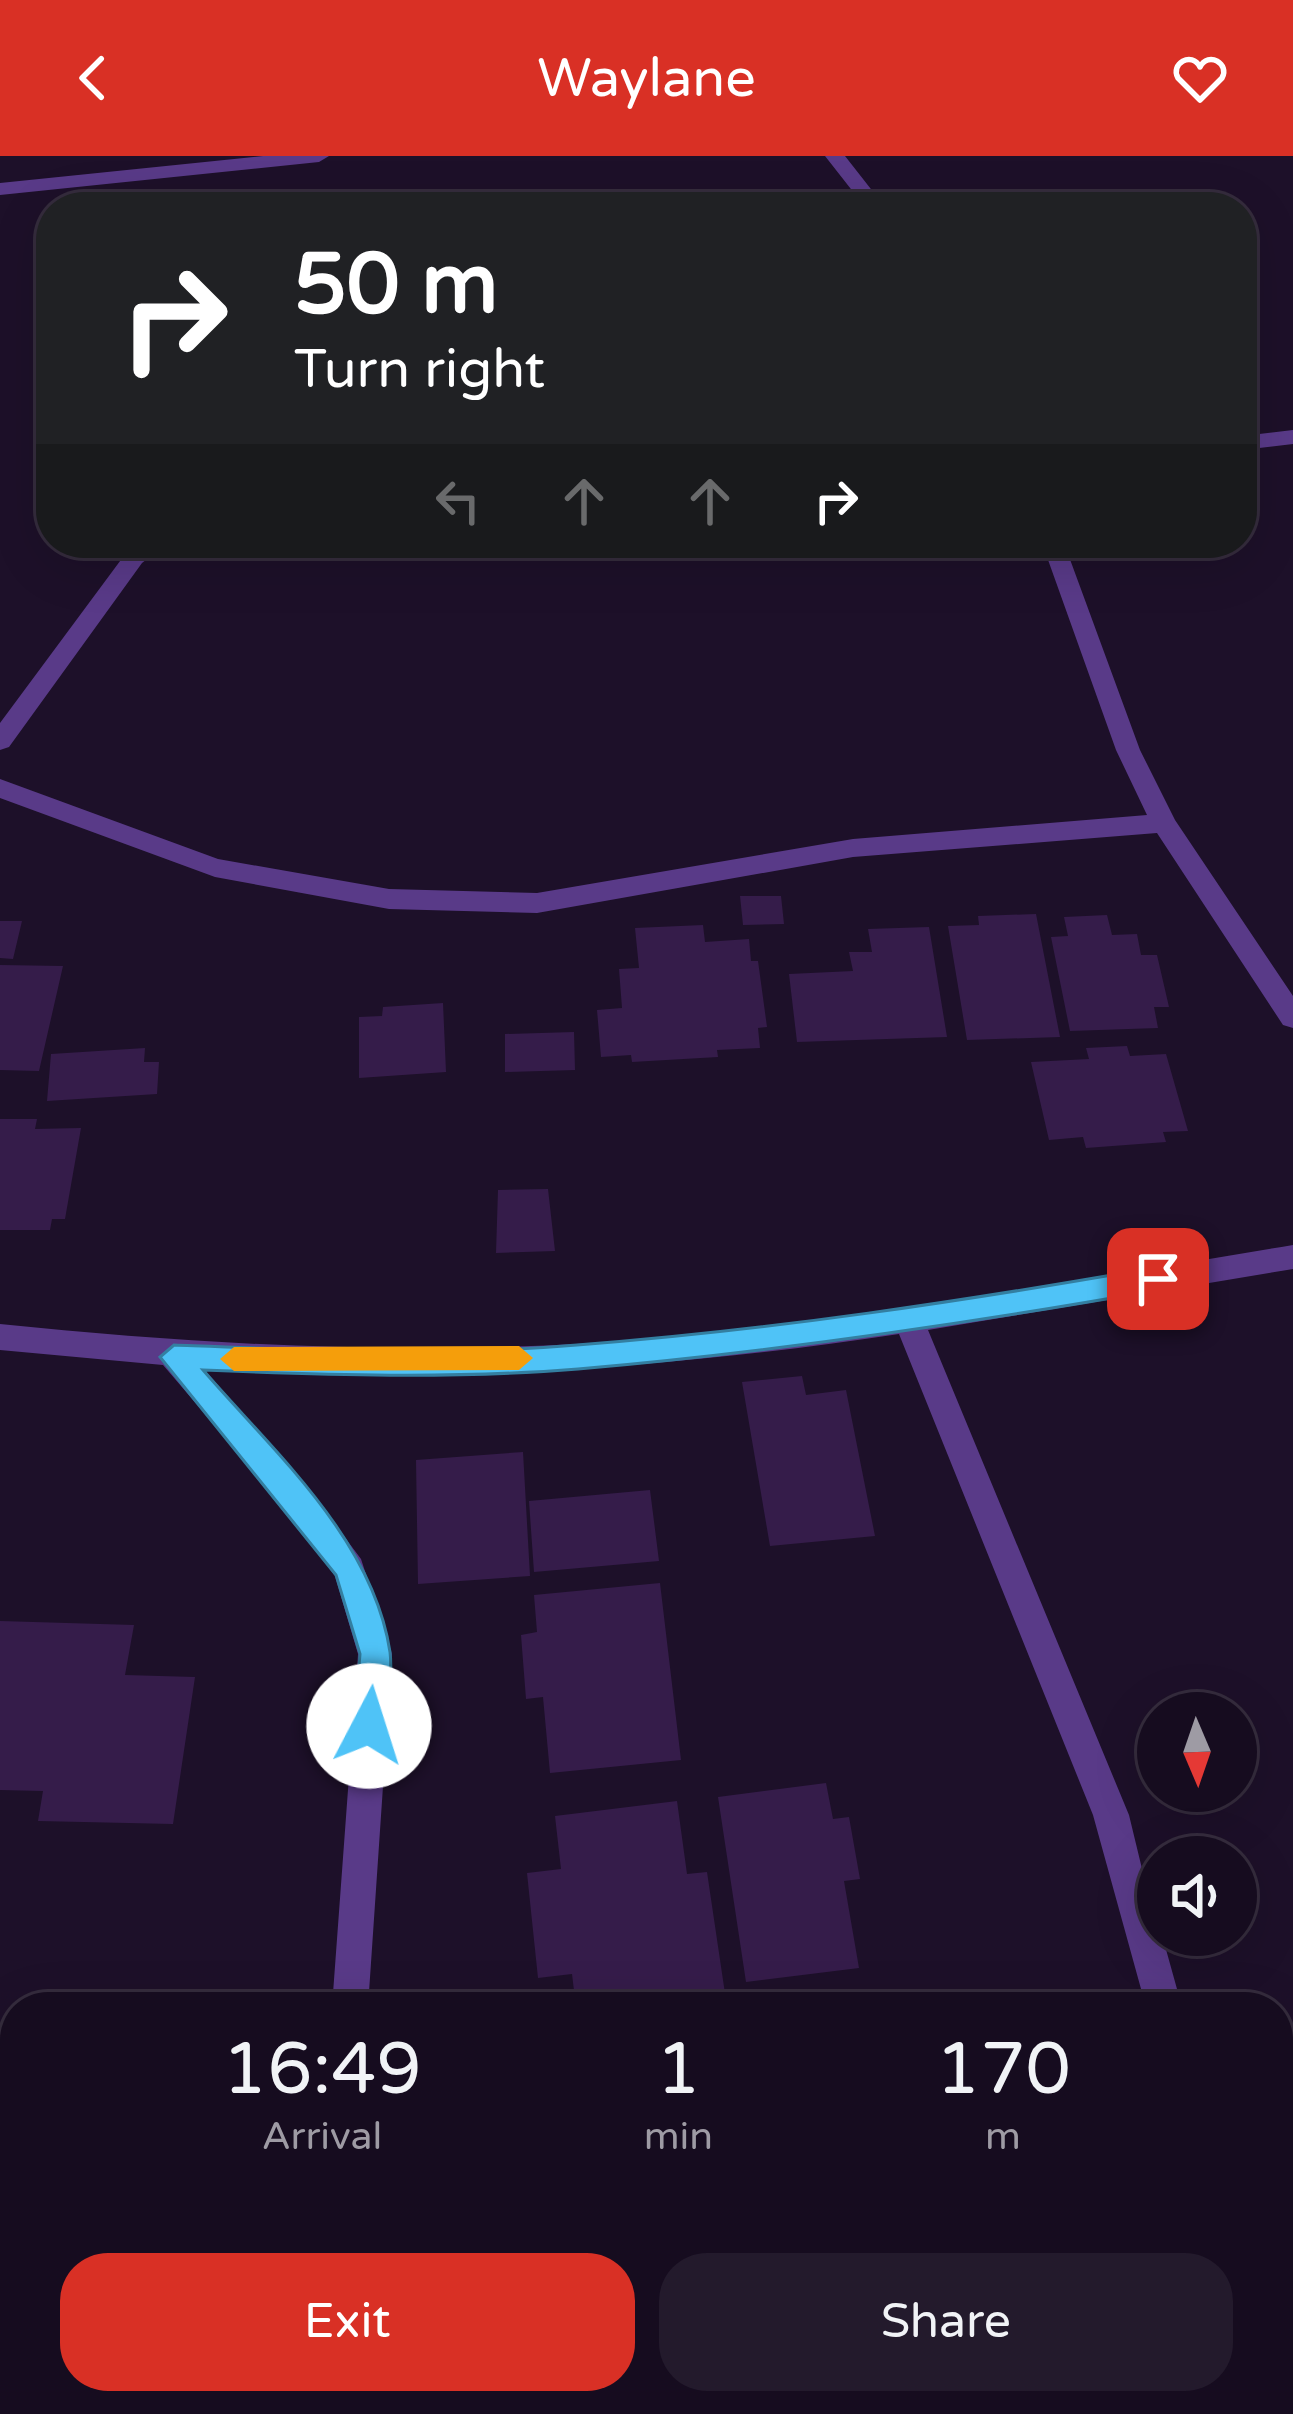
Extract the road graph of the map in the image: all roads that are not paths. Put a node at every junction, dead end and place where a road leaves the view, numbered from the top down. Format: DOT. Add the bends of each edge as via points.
graph roads {
  1 [pos="319,156"];
  2 [pos="835,156"];
  3 [pos="0,188"];
  4 [pos="863,192"];
  5 [pos="1293,437"];
  6 [pos="1257,441"];
  7 [pos="134,558"];
  8 [pos="1058,558"];
  9 [pos="0,741"];
  10 [pos="0,788"];
  11 [pos="1164,823"];
  12 [pos="1293,1018"];
  13 [pos="1293,1258"];
  14 [pos="909,1322"];
  15 [pos="0,1337"];
  16 [pos="174,1357"];
  17 [pos="351,1992"];
  18 [pos="1160,1992"];
  1 -- 3 [label="street"];
  2 -- 4 [label="street"];
  5 -- 6 [label="street"];
  7 -- 9 [label="street"];
  8 -- 11 [label="street" via="1128,750"];
  10 -- 11 [label="street" via="215,868 389,899 537,903 853,848"];
  11 -- 12 [label="street"];
  13 -- 14 [label="street"];
  14 -- 16 [label="street" via="573,1358"];
  14 -- 18 [label="street" via="1112,1815"];
  15 -- 16 [label="street"];
  16 -- 17 [label="street" via="349,1569 375,1654"];
}
